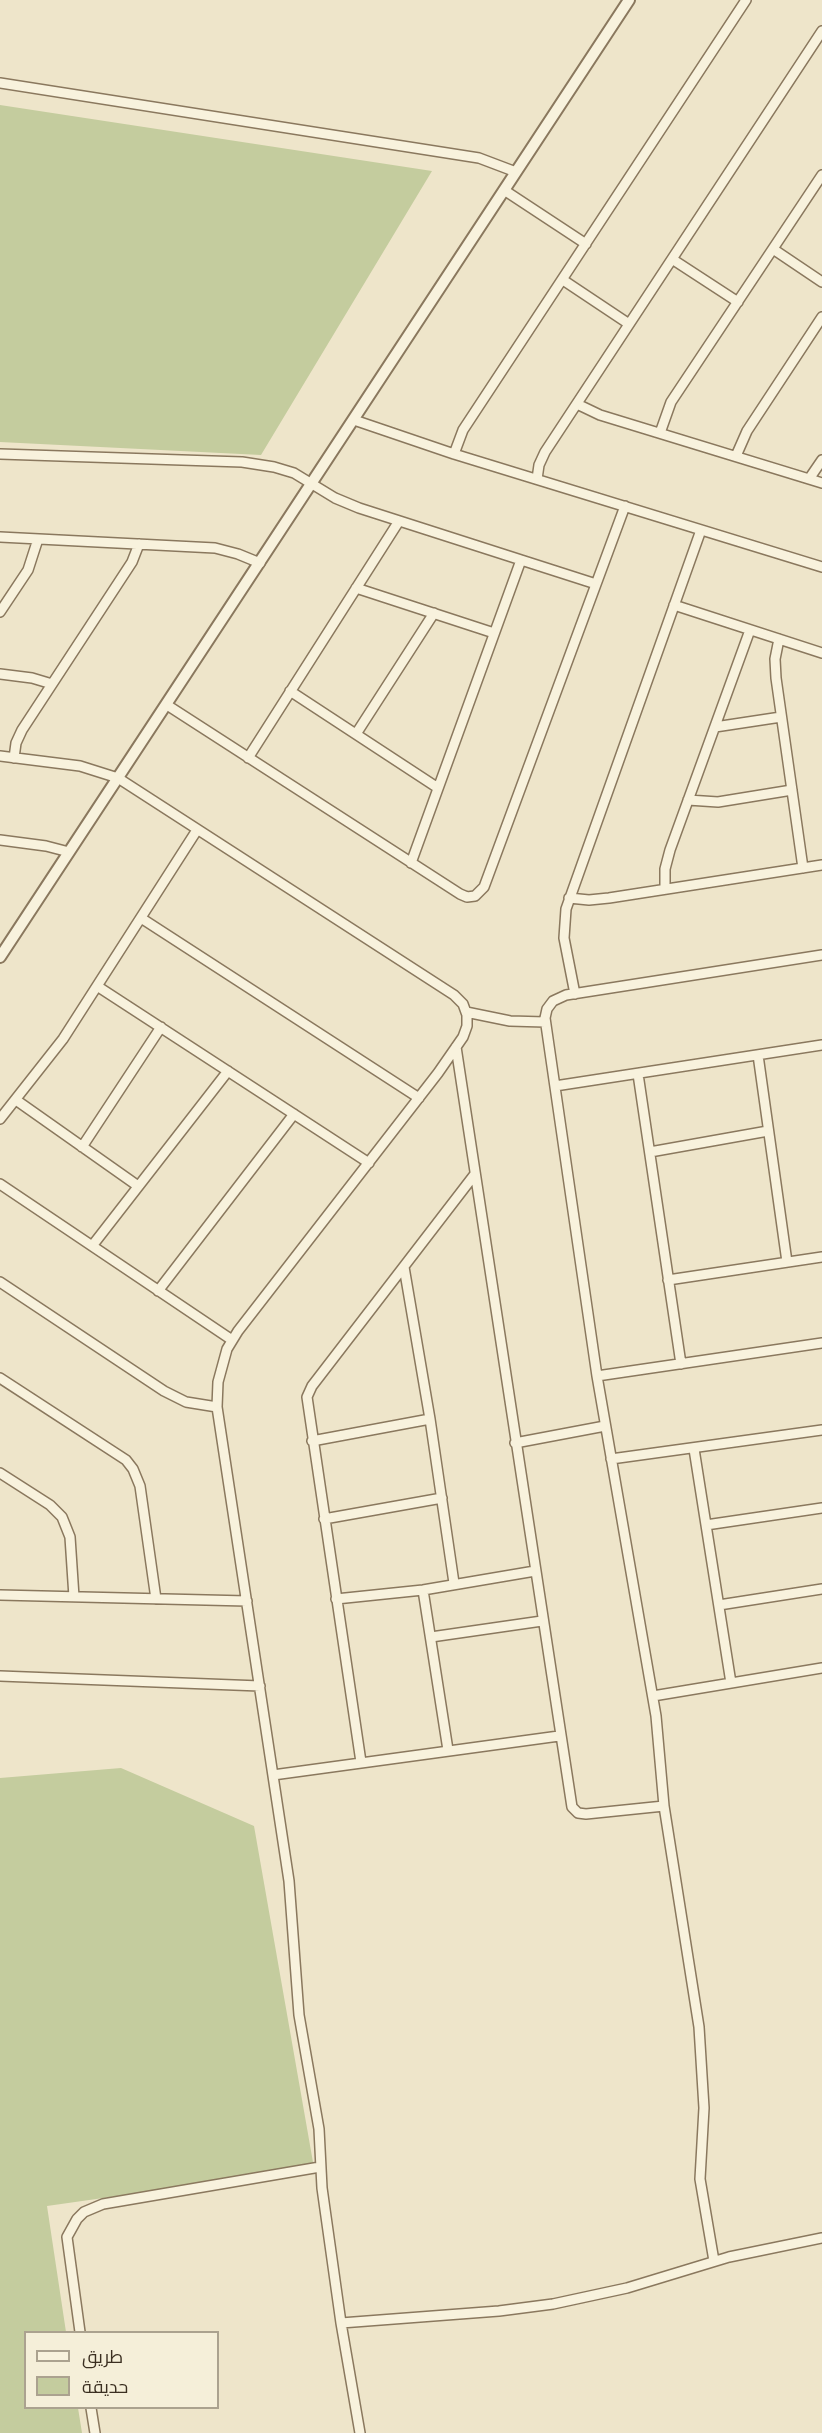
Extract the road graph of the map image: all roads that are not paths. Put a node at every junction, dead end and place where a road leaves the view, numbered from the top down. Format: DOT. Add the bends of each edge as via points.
graph roads {
  1 [pos="629,0"];
  2 [pos="746,0"];
  3 [pos="822,31"];
  4 [pos="819,42"];
  5 [pos="0,83"];
  6 [pos="516,172"];
  7 [pos="822,175"];
  8 [pos="504,190"];
  9 [pos="586,244"];
  10 [pos="773,249"];
  11 [pos="672,259"];
  12 [pos="563,280"];
  13 [pos="822,282"];
  14 [pos="738,302"];
  15 [pos="822,317"];
  16 [pos="629,324"];
  17 [pos="577,404"];
  18 [pos="354,420"];
  19 [pos="660,433"];
  20 [pos="0,454"];
  21 [pos="454,454"];
  22 [pos="736,456"];
  23 [pos="822,460"];
  24 [pos="537,479"];
  25 [pos="809,479"];
  26 [pos="822,483"];
  27 [pos="312,484"];
  28 [pos="625,506"];
  29 [pos="399,521"];
  30 [pos="701,530"];
  31 [pos="0,537"];
  32 [pos="38,539"];
  33 [pos="139,544"];
  34 [pos="521,560"];
  35 [pos="260,563"];
  36 [pos="822,567"];
  37 [pos="596,584"];
  38 [pos="356,588"];
  39 [pos="674,605"];
  40 [pos="0,612"];
  41 [pos="434,613"];
  42 [pos="750,630"];
  43 [pos="494,633"];
  44 [pos="779,639"];
  45 [pos="822,653"];
  46 [pos="0,674"];
  47 [pos="52,684"];
  48 [pos="290,691"];
  49 [pos="167,705"];
  50 [pos="781,717"];
  51 [pos="715,727"];
  52 [pos="356,734"];
  53 [pos="0,756"];
  54 [pos="14,758"];
  55 [pos="248,758"];
  56 [pos="118,778"];
  57 [pos="438,788"];
  58 [pos="792,790"];
  59 [pos="688,800"];
  60 [pos="197,830"];
  61 [pos="0,840"];
  62 [pos="69,852"];
  63 [pos="411,863"];
  64 [pos="822,865"];
  65 [pos="803,868"];
  66 [pos="665,889"];
  67 [pos="569,898"];
  68 [pos="141,918"];
  69 [pos="822,956"];
  70 [pos="0,957"];
  71 [pos="97,986"];
  72 [pos="574,994"];
  73 [pos="466,1012"];
  74 [pos="545,1022"];
  75 [pos="161,1027"];
  76 [pos="822,1045"];
  77 [pos="456,1047"];
  78 [pos="758,1055"];
  79 [pos="228,1071"];
  80 [pos="638,1074"];
  81 [pos="555,1086"];
  82 [pos="419,1098"];
  83 [pos="16,1100"];
  84 [pos="294,1114"];
  85 [pos="0,1119"];
  86 [pos="768,1131"];
  87 [pos="82,1147"];
  88 [pos="650,1152"];
  89 [pos="369,1163"];
  90 [pos="475,1174"];
  91 [pos="0,1184"];
  92 [pos="138,1186"];
  93 [pos="92,1246"];
  94 [pos="822,1257"];
  95 [pos="787,1262"];
  96 [pos="404,1267"];
  97 [pos="668,1280"];
  98 [pos="0,1282"];
  99 [pos="158,1291"];
  100 [pos="232,1340"];
  101 [pos="822,1343"];
  102 [pos="681,1364"];
  103 [pos="597,1376"];
  104 [pos="0,1378"];
  105 [pos="217,1407"];
  106 [pos="430,1419"];
  107 [pos="605,1426"];
  108 [pos="822,1430"];
  109 [pos="312,1441"];
  110 [pos="515,1443"];
  111 [pos="694,1449"];
  112 [pos="611,1459"];
  113 [pos="2,1478"];
  114 [pos="442,1498"];
  115 [pos="822,1508"];
  116 [pos="324,1519"];
  117 [pos="706,1525"];
  118 [pos="535,1571"];
  119 [pos="454,1583"];
  120 [pos="822,1589"];
  121 [pos="423,1590"];
  122 [pos="0,1595"];
  123 [pos="74,1597"];
  124 [pos="156,1599"];
  125 [pos="336,1599"];
  126 [pos="247,1601"];
  127 [pos="719,1605"];
  128 [pos="542,1621"];
  129 [pos="431,1637"];
  130 [pos="822,1668"];
  131 [pos="0,1676"];
  132 [pos="731,1683"];
  133 [pos="260,1686"];
  134 [pos="653,1696"];
  135 [pos="559,1736"];
  136 [pos="448,1750"];
  137 [pos="361,1762"];
  138 [pos="273,1775"];
  139 [pos="664,1806"];
  140 [pos="320,2167"];
  141 [pos="822,2238"];
  142 [pos="714,2261"];
  143 [pos="341,2323"];
  144 [pos="80,2331"];
  145 [pos="91,2409"];
  146 [pos="95,2433"];
  147 [pos="360,2433"];
  1 -- 6 [label="street"];
  2 -- 9 [label="street"];
  3 -- 4 [label="street"];
  4 -- 11 [label="street"];
  5 -- 6 [label="street" via="479,158"];
  6 -- 8 [label="street"];
  7 -- 10 [label="street"];
  8 -- 9 [label="street"];
  8 -- 18 [label="street"];
  9 -- 12 [label="street"];
  10 -- 13 [label="street"];
  10 -- 14 [label="street"];
  11 -- 14 [label="street"];
  11 -- 16 [label="street"];
  12 -- 16 [label="street"];
  12 -- 21 [label="street" via="464,430"];
  14 -- 19 [label="street" via="671,402"];
  15 -- 22 [label="street" via="747,432"];
  16 -- 17 [label="street"];
  17 -- 19 [label="street"];
  17 -- 24 [label="street" via="542,458"];
  18 -- 21 [label="street"];
  18 -- 27 [label="street"];
  19 -- 22 [label="street"];
  20 -- 27 [label="street" via="253,463 284,470"];
  21 -- 24 [label="street"];
  22 -- 25 [label="street"];
  23 -- 25 [label="street"];
  24 -- 28 [label="street"];
  25 -- 26 [label="street"];
  27 -- 29 [label="street" via="347,504"];
  27 -- 35 [label="street"];
  28 -- 30 [label="street"];
  28 -- 37 [label="street"];
  29 -- 34 [label="street"];
  29 -- 38 [label="street"];
  30 -- 36 [label="street"];
  30 -- 39 [label="street"];
  31 -- 32 [label="street"];
  32 -- 33 [label="street"];
  32 -- 40 [label="street" via="28,570"];
  33 -- 35 [label="street" via="215,548"];
  33 -- 47 [label="street" via="132,562"];
  34 -- 37 [label="street"];
  34 -- 43 [label="street"];
  35 -- 49 [label="street"];
  37 -- 63 [label="street" via="484,887 475,896 464,896"];
  38 -- 41 [label="street"];
  38 -- 48 [label="street"];
  39 -- 42 [label="street"];
  39 -- 67 [label="street"];
  41 -- 43 [label="street"];
  41 -- 52 [label="street"];
  42 -- 44 [label="street"];
  42 -- 51 [label="street"];
  43 -- 57 [label="street"];
  44 -- 45 [label="street"];
  44 -- 50 [label="street" via="775,668"];
  46 -- 47 [label="street"];
  47 -- 54 [label="street" via="19,736"];
  48 -- 52 [label="street"];
  48 -- 55 [label="street"];
  49 -- 55 [label="street"];
  49 -- 56 [label="street"];
  50 -- 51 [label="street"];
  50 -- 58 [label="street"];
  51 -- 59 [label="street"];
  52 -- 57 [label="street"];
  53 -- 54 [label="street"];
  54 -- 56 [label="street" via="80,766"];
  55 -- 63 [label="street"];
  56 -- 60 [label="street"];
  56 -- 62 [label="street"];
  57 -- 63 [label="street"];
  58 -- 59 [label="street" via="718,802"];
  58 -- 65 [label="street"];
  59 -- 66 [label="street" via="667,859"];
  60 -- 68 [label="street"];
  60 -- 73 [label="street" via="453,995"];
  61 -- 62 [label="street"];
  62 -- 70 [label="street"];
  64 -- 65 [label="street"];
  65 -- 66 [label="street"];
  66 -- 67 [label="street" via="599,899"];
  67 -- 72 [label="street" via="564,938"];
  68 -- 71 [label="street"];
  68 -- 82 [label="street"];
  69 -- 72 [label="street"];
  71 -- 75 [label="street"];
  71 -- 83 [label="street"];
  72 -- 74 [label="street" via="553,1001"];
  73 -- 74 [label="street" via="510,1021"];
  73 -- 77 [label="street" via="466,1032"];
  74 -- 81 [label="street"];
  75 -- 79 [label="street"];
  75 -- 87 [label="street"];
  76 -- 78 [label="street"];
  77 -- 82 [label="street"];
  77 -- 90 [label="street"];
  78 -- 80 [label="street"];
  78 -- 86 [label="street"];
  79 -- 84 [label="street"];
  79 -- 92 [label="street"];
  80 -- 81 [label="street"];
  80 -- 88 [label="street"];
  81 -- 103 [label="street"];
  82 -- 89 [label="street"];
  83 -- 85 [label="street"];
  83 -- 87 [label="street"];
  84 -- 89 [label="street"];
  84 -- 99 [label="street"];
  86 -- 88 [label="street"];
  86 -- 95 [label="street"];
  87 -- 92 [label="street"];
  88 -- 97 [label="street"];
  89 -- 100 [label="street"];
  90 -- 96 [label="street"];
  90 -- 110 [label="street"];
  91 -- 93 [label="street"];
  92 -- 93 [label="street"];
  93 -- 99 [label="street"];
  94 -- 95 [label="street"];
  95 -- 97 [label="street"];
  96 -- 106 [label="street"];
  96 -- 109 [label="street" via="312,1386 307,1397"];
  97 -- 102 [label="street"];
  98 -- 105 [label="street" via="164,1391 196,1405"];
  99 -- 100 [label="street"];
  100 -- 105 [label="street" via="219,1371"];
  101 -- 102 [label="street"];
  102 -- 103 [label="street"];
  103 -- 107 [label="street"];
  104 -- 124 [label="street" via="126,1460 133,1469 140,1486"];
  105 -- 126 [label="street"];
  106 -- 109 [label="street"];
  106 -- 114 [label="street"];
  107 -- 110 [label="street"];
  107 -- 112 [label="street"];
  108 -- 111 [label="street"];
  109 -- 116 [label="street"];
  110 -- 118 [label="street"];
  111 -- 112 [label="street"];
  111 -- 117 [label="street"];
  112 -- 134 [label="street"];
  113 -- 123 [label="street" via="50,1506 66,1524"];
  114 -- 116 [label="street"];
  114 -- 119 [label="street"];
  115 -- 117 [label="street"];
  116 -- 125 [label="street"];
  117 -- 127 [label="street"];
  118 -- 119 [label="street"];
  118 -- 128 [label="street"];
  119 -- 121 [label="street"];
  120 -- 127 [label="street"];
  121 -- 125 [label="street"];
  121 -- 129 [label="street"];
  122 -- 123 [label="street"];
  123 -- 124 [label="street"];
  124 -- 126 [label="street"];
  125 -- 137 [label="street"];
  126 -- 133 [label="street"];
  127 -- 132 [label="street"];
  128 -- 129 [label="street"];
  128 -- 135 [label="street"];
  129 -- 136 [label="street"];
  130 -- 132 [label="street"];
  131 -- 133 [label="street"];
  132 -- 134 [label="street"];
  133 -- 138 [label="street"];
  134 -- 139 [label="street"];
  135 -- 136 [label="street"];
  135 -- 139 [label="street" via="574,1811 600,1814"];
  136 -- 137 [label="street"];
  137 -- 138 [label="street"];
  138 -- 140 [label="street" via="289,1881 300,2022 319,2129"];
  139 -- 142 [label="street" via="699,2027 704,2108 700,2179"];
  140 -- 143 [label="street"];
  140 -- 144 [label="street" via="103,2204 84,2212 67,2237"];
  141 -- 142 [label="street"];
  142 -- 143 [label="street" via="627,2288 553,2304"];
  143 -- 147 [label="street"];
  145 -- 146 [label="street"];
}
